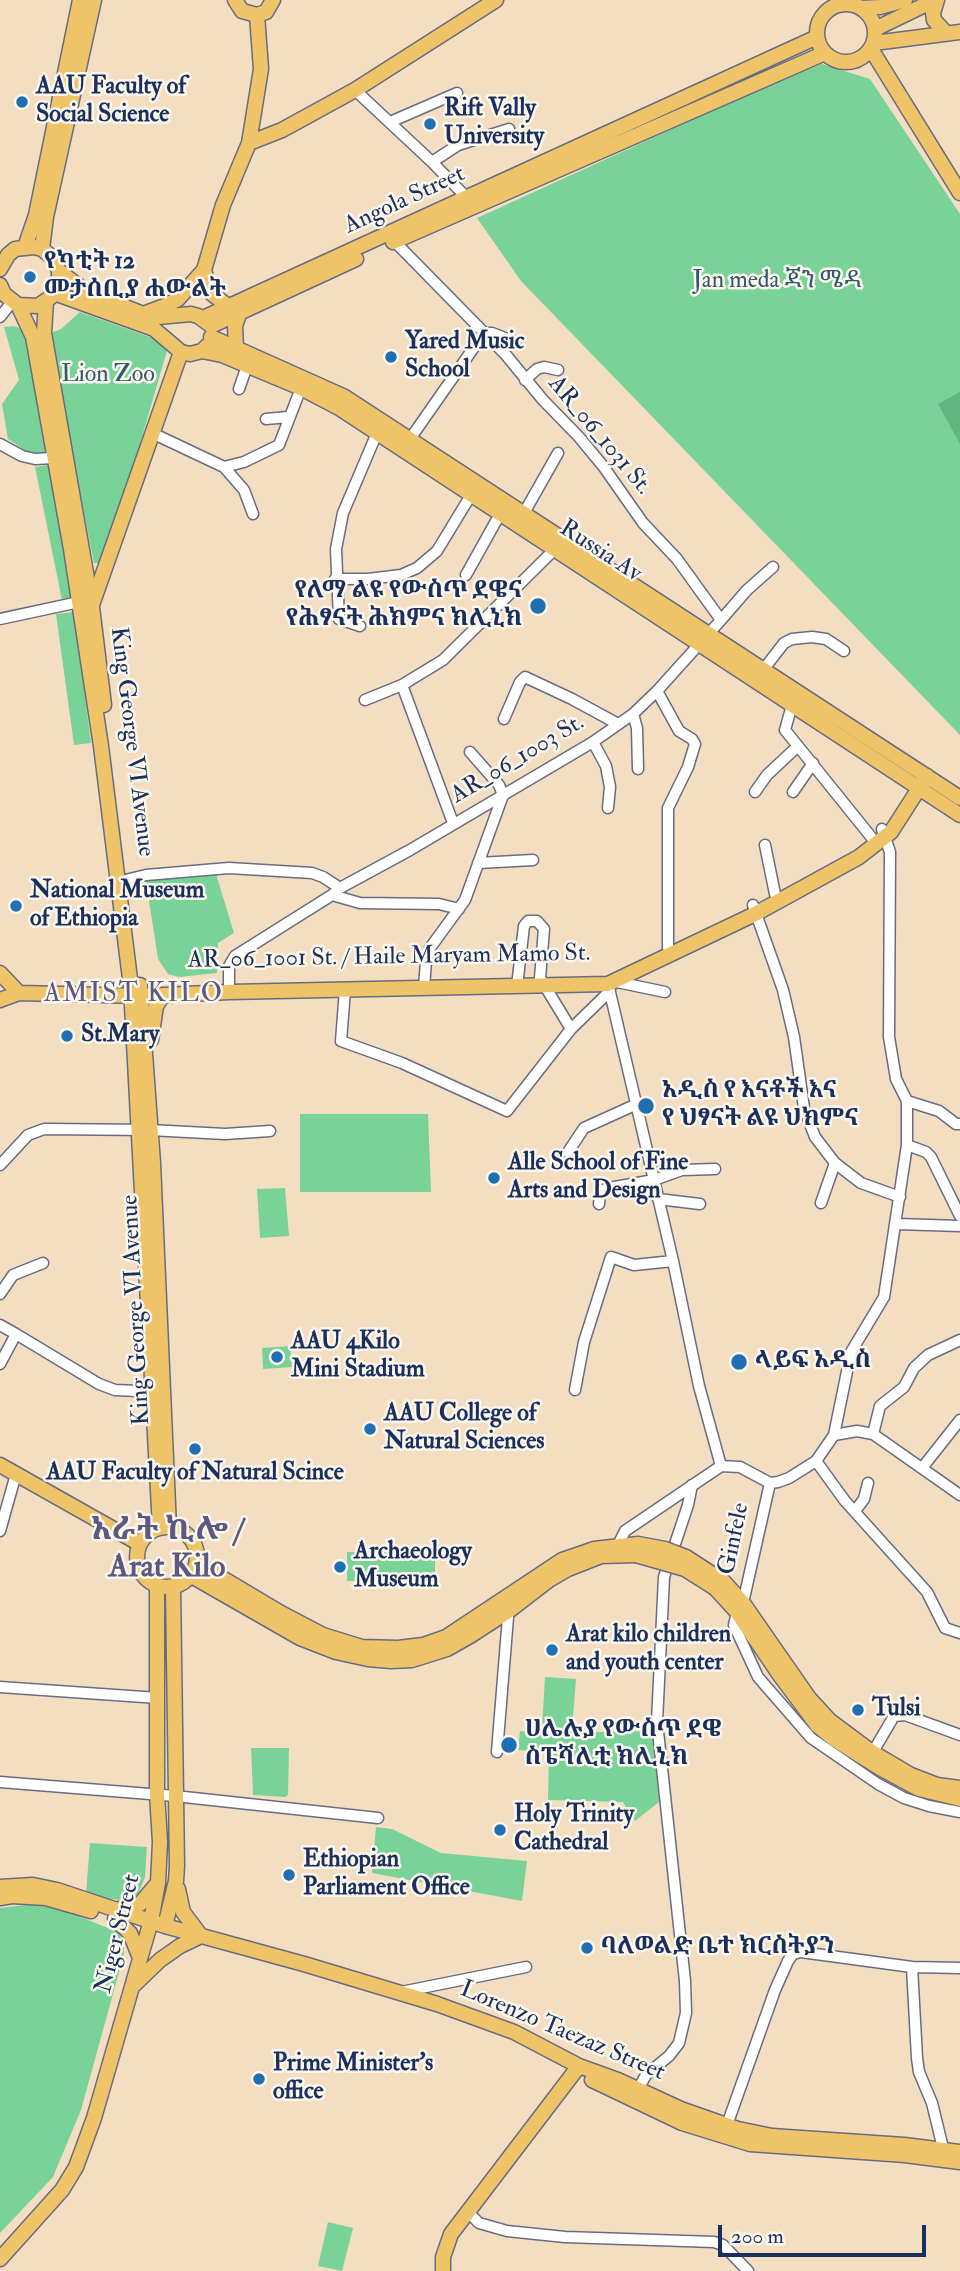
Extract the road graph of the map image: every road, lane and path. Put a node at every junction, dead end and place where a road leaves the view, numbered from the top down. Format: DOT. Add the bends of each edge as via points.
graph roads {
  1 [pos="235,0"];
  2 [pos="273,0"];
  3 [pos="496,0"];
  4 [pos="905,0"];
  5 [pos="936,0"];
  6 [pos="844,2"];
  7 [pos="86,4"];
  8 [pos="861,8"];
  9 [pos="257,15"];
  10 [pos="953,32"];
  11 [pos="817,37"];
  12 [pos="873,40"];
  13 [pos="825,53"];
  14 [pos="739,83"];
  15 [pos="355,90"];
  16 [pos="457,93"];
  17 [pos="255,113"];
  18 [pos="390,122"];
  19 [pos="509,129"];
  20 [pos="282,130"];
  21 [pos="249,143"];
  22 [pos="432,162"];
  23 [pos="53,163"];
  24 [pos="960,193"];
  25 [pos="470,203"];
  26 [pos="395,242"];
  27 [pos="25,247"];
  28 [pos="42,250"];
  29 [pos="4,255"];
  30 [pos="0,269"];
  31 [pos="204,270"];
  32 [pos="59,271"];
  33 [pos="0,285"];
  34 [pos="50,297"];
  35 [pos="15,303"];
  36 [pos="234,309"];
  37 [pos="143,314"];
  38 [pos="0,317"];
  39 [pos="156,323"];
  40 [pos="208,327"];
  41 [pos="484,334"];
  42 [pos="515,342"];
  43 [pos="236,349"];
  44 [pos="202,351"];
  45 [pos="181,352"];
  46 [pos="247,366"];
  47 [pos="558,370"];
  48 [pos="525,380"];
  49 [pos="301,388"];
  50 [pos="239,389"];
  51 [pos="342,403"];
  52 [pos="288,417"];
  53 [pos="266,419"];
  54 [pos="152,433"];
  55 [pos="377,433"];
  56 [pos="393,436"];
  57 [pos="410,439"];
  58 [pos="0,444"];
  59 [pos="558,453"];
  60 [pos="53,458"];
  61 [pos="225,467"];
  62 [pos="64,484"];
  63 [pos="471,495"];
  64 [pos="253,513"];
  65 [pos="524,513"];
  66 [pos="500,514"];
  67 [pos="555,550"];
  68 [pos="773,567"];
  69 [pos="466,576"];
  70 [pos="335,579"];
  71 [pos="84,609"];
  72 [pos="0,619"];
  73 [pos="721,620"];
  74 [pos="360,626"];
  75 [pos="703,640"];
  76 [pos="844,650"];
  77 [pos="763,670"];
  78 [pos="402,685"];
  79 [pos="657,691"];
  80 [pos="365,700"];
  81 [pos="793,705"];
  82 [pos="632,714"];
  83 [pos="504,719"];
  84 [pos="618,724"];
  85 [pos="593,742"];
  86 [pos="798,746"];
  87 [pos="470,752"];
  88 [pos="813,763"];
  89 [pos="638,769"];
  90 [pos="919,780"];
  91 [pos="755,792"];
  92 [pos="793,792"];
  93 [pos="503,795"];
  94 [pos="960,798"];
  95 [pos="608,808"];
  96 [pos="960,815"];
  97 [pos="453,823"];
  98 [pos="880,834"];
  99 [pos="765,845"];
  100 [pos="533,860"];
  101 [pos="478,863"];
  102 [pos="122,881"];
  103 [pos="799,886"];
  104 [pos="336,891"];
  105 [pos="775,894"];
  106 [pos="459,909"];
  107 [pos="754,909"];
  108 [pos="121,913"];
  109 [pos="668,948"];
  110 [pos="0,973"];
  111 [pos="517,982"];
  112 [pos="542,982"];
  113 [pos="610,983"];
  114 [pos="423,984"];
  115 [pos="115,987"];
  116 [pos="229,987"];
  117 [pos="11,990"];
  118 [pos="345,990"];
  119 [pos="136,992"];
  120 [pos="665,992"];
  121 [pos="168,995"];
  122 [pos="0,1000"];
  123 [pos="571,1029"];
  124 [pos="147,1066"];
  125 [pos="908,1101"];
  126 [pos="637,1104"];
  127 [pos="960,1124"];
  128 [pos="144,1130"];
  129 [pos="270,1131"];
  130 [pos="907,1145"];
  131 [pos="568,1152"];
  132 [pos="835,1163"];
  133 [pos="0,1164"];
  134 [pos="715,1169"];
  135 [pos="654,1180"];
  136 [pos="900,1197"];
  137 [pos="658,1199"];
  138 [pos="821,1203"];
  139 [pos="599,1204"];
  140 [pos="700,1204"];
  141 [pos="960,1216"];
  142 [pos="897,1224"];
  143 [pos="960,1226"];
  144 [pos="673,1261"];
  145 [pos="43,1264"];
  146 [pos="0,1294"];
  147 [pos="0,1325"];
  148 [pos="16,1334"];
  149 [pos="960,1340"];
  150 [pos="0,1364"];
  151 [pos="575,1390"];
  152 [pos="158,1392"];
  153 [pos="960,1420"];
  154 [pos="873,1434"];
  155 [pos="834,1435"];
  156 [pos="816,1461"];
  157 [pos="0,1465"];
  158 [pos="721,1466"];
  159 [pos="922,1468"];
  160 [pos="16,1474"];
  161 [pos="769,1483"];
  162 [pos="868,1483"];
  163 [pos="692,1485"];
  164 [pos="960,1495"];
  165 [pos="855,1511"];
  166 [pos="165,1527"];
  167 [pos="0,1531"];
  168 [pos="140,1544"];
  169 [pos="618,1545"];
  170 [pos="637,1549"];
  171 [pos="193,1569"];
  172 [pos="157,1584"];
  173 [pos="173,1586"];
  174 [pos="508,1603"];
  175 [pos="740,1608"];
  176 [pos="960,1633"];
  177 [pos="0,1687"];
  178 [pos="158,1699"];
  179 [pos="960,1735"];
  180 [pos="497,1752"];
  181 [pos="870,1756"];
  182 [pos="0,1782"];
  183 [pos="960,1788"];
  184 [pos="157,1794"];
  185 [pos="175,1796"];
  186 [pos="960,1799"];
  187 [pos="960,1812"];
  188 [pos="378,1818"];
  189 [pos="176,1881"];
  190 [pos="158,1884"];
  191 [pos="0,1887"];
  192 [pos="0,1898"];
  193 [pos="115,1914"];
  194 [pos="150,1925"];
  195 [pos="165,1926"];
  196 [pos="201,1937"];
  197 [pos="140,1958"];
  198 [pos="526,1967"];
  199 [pos="912,1967"];
  200 [pos="960,1968"];
  201 [pos="444,1984"];
  202 [pos="130,1989"];
  203 [pos="398,1992"];
  204 [pos="437,2004"];
  205 [pos="577,2070"];
  206 [pos="646,2075"];
  207 [pos="618,2080"];
  208 [pos="638,2089"];
  209 [pos="727,2125"];
  210 [pos="943,2148"];
  211 [pos="959,2160"];
  212 [pos="467,2211"];
  213 [pos="2,2253"];
  214 [pos="443,2271"];
  215 [pos="748,2271"];
  1 -- 9 [label="main road" via="242,11"];
  2 -- 9 [label="main road" via="266,12"];
  3 -- 15 [label="main road"];
  4 -- 8 [label="main road"];
  5 -- 10 [label="main road" via="934,20"];
  5 -- 12 [label="main road"];
  6 -- 8 [label="main road"];
  6 -- 11 [label="main road" via="824,14"];
  7 -- 23 [label="main road"];
  8 -- 12 [label="main road" via="873,20"];
  9 -- 17 [label="main road" via="261,69"];
  10 -- 12 [label="main road"];
  11 -- 13 [label="main road"];
  11 -- 14 [label="main road, Angola Street"];
  12 -- 13 [label="main road" via="858,60 841,62"];
  12 -- 24 [label="main road"];
  13 -- 14 [label="main road"];
  14 -- 25 [label="main road, Angola Street"];
  15 -- 18 [label="street"];
  15 -- 20 [label="main road"];
  16 -- 18 [label="street"];
  17 -- 20 [label="main road" via="265,125"];
  17 -- 21 [label="main road"];
  18 -- 22 [label="street"];
  19 -- 22 [label="street" via="458,145"];
  20 -- 21 [label="main road"];
  21 -- 31 [label="main road" via="223,205"];
  22 -- 25 [label="street"];
  23 -- 27 [label="main road"];
  23 -- 28 [label="main road"];
  25 -- 26 [label="main road"];
  25 -- 36 [label="main road, Angola Street"];
  26 -- 36 [label="main road"];
  26 -- 41 [label="street, AR_06_1031 St."];
  27 -- 28 [label="main road"];
  27 -- 29 [label="main road"];
  28 -- 32 [label="main road" via="53,258"];
  29 -- 30 [label="main road"];
  31 -- 36 [label="main road" via="211,293"];
  31 -- 37 [label="main road" via="178,299"];
  32 -- 34 [label="main road, King George VI Avenue" via="59,283"];
  32 -- 37 [label="main road" via="85,291"];
  33 -- 35 [label="main road, King George VI Avenue"];
  34 -- 35 [label="main road" via="28,307"];
  34 -- 39 [label="main road"];
  34 -- 62 [label="main road, King George VI Avenue" via="44,333"];
  35 -- 38 [label="street"];
  35 -- 60 [label="main road, King George VI Avenue" via="33,337"];
  36 -- 40 [label="main road, Angola Street"];
  36 -- 43 [label="main road"];
  37 -- 39 [label="main road"];
  39 -- 40 [label="main road" via="191,314"];
  39 -- 45 [label="main road"];
  40 -- 43 [label="main road, Russia Av"];
  40 -- 44 [label="main road"];
  41 -- 42 [label="street"];
  41 -- 48 [label="street, AR_06_1031 St."];
  41 -- 57 [label="street"];
  43 -- 51 [label="main road, Russia Av" via="308,379"];
  44 -- 45 [label="main road, Russia Av"];
  44 -- 46 [label="main road, Russia Av"];
  45 -- 54 [label="main road"];
  46 -- 49 [label="main road, Russia Av"];
  46 -- 50 [label="street"];
  47 -- 48 [label="street" via="537,369"];
  48 -- 73 [label="street, AR_06_1031 St." via="603,466"];
  49 -- 51 [label="main road, Russia Av"];
  49 -- 52 [label="street"];
  51 -- 55 [label="main road, Russia Av"];
  51 -- 56 [label="main road, Russia Av"];
  52 -- 53 [label="street"];
  52 -- 61 [label="street" via="279,445"];
  54 -- 61 [label="street"];
  54 -- 71 [label="main road"];
  55 -- 56 [label="main road, Russia Av"];
  55 -- 70 [label="street" via="343,513 335,549"];
  56 -- 57 [label="main road, Russia Av"];
  56 -- 63 [label="main road, Russia Av"];
  57 -- 65 [label="main road, Russia Av"];
  58 -- 60 [label="street" via="22,456"];
  59 -- 65 [label="street"];
  60 -- 62 [label="main road, King George VI Avenue"];
  61 -- 64 [label="street" via="244,490"];
  62 -- 71 [label="main road, King George VI Avenue"];
  63 -- 66 [label="main road, Russia Av"];
  63 -- 70 [label="street" via="437,551 416,568 401,575"];
  65 -- 75 [label="main road, Russia Av"];
  66 -- 67 [label="main road, Russia Av"];
  66 -- 69 [label="street"];
  67 -- 75 [label="main road, Russia Av"];
  67 -- 78 [label="street" via="443,660"];
  68 -- 73 [label="street"];
  70 -- 74 [label="street" via="339,619"];
  71 -- 72 [label="street"];
  71 -- 102 [label="main road, King George VI Avenue"];
  73 -- 75 [label="street"];
  75 -- 77 [label="main road, Russia Av"];
  75 -- 79 [label="street, AR_06_1003 St."];
  75 -- 81 [label="main road, Russia Av"];
  76 -- 77 [label="street" via="826,639 792,639"];
  77 -- 90 [label="main road, Russia Av"];
  78 -- 80 [label="street"];
  78 -- 97 [label="street"];
  79 -- 82 [label="street, AR_06_1003 St."];
  79 -- 109 [label="street" via="679,731 695,744 668,808"];
  81 -- 86 [label="street" via="784,727"];
  81 -- 90 [label="main road, Russia Av"];
  82 -- 84 [label="street, AR_06_1003 St."];
  82 -- 89 [label="street"];
  83 -- 84 [label="street" via="525,677"];
  84 -- 85 [label="street, AR_06_1003 St."];
  85 -- 93 [label="street, AR_06_1003 St."];
  85 -- 95 [label="street" via="606,766"];
  86 -- 88 [label="street"];
  86 -- 91 [label="street"];
  87 -- 93 [label="street"];
  88 -- 92 [label="street"];
  88 -- 98 [label="street"];
  90 -- 94 [label="main road, Russia Av"];
  90 -- 96 [label="main road, Russia Av"];
  90 -- 98 [label="main road, AR_06_1001 St. / Haile Maryam Mamo St."];
  93 -- 97 [label="street, AR_06_1003 St."];
  93 -- 101 [label="street"];
  97 -- 104 [label="street, AR_06_1003 St."];
  98 -- 103 [label="main road, AR_06_1001 St. / Haile Maryam Mamo St."];
  98 -- 125 [label="street" via="890,852 889,1037 895,1079"];
  99 -- 105 [label="street"];
  100 -- 101 [label="street"];
  101 -- 106 [label="street"];
  102 -- 104 [label="street" via="229,868 312,873"];
  102 -- 108 [label="main road, King George VI Avenue"];
  102 -- 119 [label="main road, King George VI Avenue"];
  103 -- 105 [label="main road, AR_06_1001 St. / Haile Maryam Mamo St."];
  103 -- 107 [label="main road"];
  104 -- 106 [label="street" via="360,903 439,904"];
  104 -- 116 [label="street, AR_06_1003 St." via="236,956 229,966"];
  105 -- 107 [label="main road, AR_06_1001 St. / Haile Maryam Mamo St."];
  106 -- 114 [label="street" via="430,948"];
  107 -- 109 [label="main road, AR_06_1001 St. / Haile Maryam Mamo St."];
  107 -- 113 [label="main road"];
  107 -- 132 [label="street" via="783,990 804,1108 815,1137"];
  108 -- 115 [label="main road" via="122,979"];
  108 -- 119 [label="main road, King George VI Avenue"];
  109 -- 113 [label="main road, AR_06_1001 St. / Haile Maryam Mamo St."];
  110 -- 117 [label="main road"];
  111 -- 112 [label="main road, AR_06_1001 St. / Haile Maryam Mamo St."];
  111 -- 112 [label="street" via="528,921 537,921 544,929"];
  111 -- 114 [label="main road, AR_06_1001 St. / Haile Maryam Mamo St."];
  112 -- 113 [label="main road, AR_06_1001 St. / Haile Maryam Mamo St."];
  112 -- 123 [label="street"];
  113 -- 120 [label="street"];
  113 -- 123 [label="street"];
  113 -- 126 [label="street"];
  114 -- 116 [label="main road, AR_06_1001 St. / Haile Maryam Mamo St."];
  114 -- 118 [label="main road"];
  115 -- 117 [label="main road"];
  115 -- 119 [label="main road"];
  116 -- 118 [label="main road"];
  116 -- 119 [label="main road, AR_06_1001 St. / Haile Maryam Mamo St."];
  116 -- 121 [label="main road"];
  117 -- 119 [label="main road"];
  117 -- 122 [label="main road"];
  118 -- 123 [label="street" via="341,1041 507,1111"];
  119 -- 121 [label="main road"];
  119 -- 124 [label="main road, King George VI Avenue"];
  119 -- 128 [label="main road, King George VI Avenue"];
  121 -- 124 [label="main road" via="156,1006"];
  124 -- 128 [label="main road, King George VI Avenue"];
  125 -- 127 [label="street"];
  125 -- 130 [label="street"];
  126 -- 131 [label="street" via="584,1128"];
  126 -- 135 [label="street"];
  128 -- 129 [label="street"];
  128 -- 133 [label="street" via="44,1129 28,1135"];
  128 -- 152 [label="main road, King George VI Avenue"];
  130 -- 136 [label="street"];
  130 -- 141 [label="street" via="931,1157"];
  132 -- 136 [label="street" via="861,1183"];
  132 -- 138 [label="street"];
  134 -- 135 [label="street" via="682,1170"];
  135 -- 137 [label="street"];
  135 -- 139 [label="street" via="603,1190"];
  136 -- 142 [label="street"];
  137 -- 140 [label="street"];
  137 -- 144 [label="street"];
  142 -- 143 [label="street"];
  142 -- 155 [label="street" via="884,1297 851,1352"];
  144 -- 151 [label="street" via="634,1265 611,1257 584,1342"];
  144 -- 158 [label="street"];
  145 -- 146 [label="street" via="13,1275"];
  147 -- 148 [label="street"];
  148 -- 150 [label="street"];
  148 -- 152 [label="street" via="99,1384 115,1390"];
  149 -- 154 [label="street" via="928,1355 914,1368 904,1387 880,1406"];
  152 -- 166 [label="main road, King George VI Avenue"];
  153 -- 159 [label="street"];
  154 -- 155 [label="street"];
  154 -- 159 [label="street"];
  155 -- 156 [label="street"];
  156 -- 161 [label="street" via="789,1478"];
  156 -- 165 [label="street"];
  157 -- 160 [label="main road"];
  158 -- 161 [label="street" via="740,1467"];
  158 -- 163 [label="street"];
  159 -- 164 [label="street"];
  160 -- 167 [label="street"];
  160 -- 168 [label="main road"];
  161 -- 175 [label="street, Ginfele"];
  162 -- 165 [label="street"];
  163 -- 169 [label="street" via="625,1531"];
  163 -- 206 [label="street" via="664,1577 657,1722 686,2013 680,2043"];
  165 -- 176 [label="street" via="927,1592 945,1628"];
  166 -- 168 [label="main road" via="152,1531"];
  166 -- 171 [label="main road" via="192,1539 196,1547"];
  168 -- 172 [label="main road" via="140,1569"];
  169 -- 170 [label="main road"];
  169 -- 174 [label="main road" via="562,1559"];
  170 -- 174 [label="main road" via="568,1569"];
  170 -- 175 [label="main road, bridge" via="665,1549 686,1557"];
  171 -- 173 [label="main road"];
  171 -- 174 [label="main road" via="323,1635 362,1647 423,1645"];
  172 -- 173 [label="main road"];
  172 -- 178 [label="main road, Niger Street"];
  173 -- 185 [label="main road, Niger Street"];
  174 -- 180 [label="street"];
  175 -- 181 [label="main road" via="779,1674 817,1725 834,1739"];
  175 -- 187 [label="street" via="734,1625 758,1677 811,1738 904,1798"];
  177 -- 178 [label="street"];
  178 -- 184 [label="main road, Niger Street"];
  179 -- 181 [label="street" via="905,1715 894,1716"];
  181 -- 183 [label="main road" via="924,1780"];
  181 -- 186 [label="main road" via="919,1789"];
  182 -- 184 [label="street"];
  184 -- 185 [label="street"];
  184 -- 190 [label="main road, Niger Street"];
  185 -- 188 [label="street"];
  185 -- 189 [label="main road, Niger Street"];
  189 -- 195 [label="main road, Niger Street"];
  189 -- 196 [label="main road" via="183,1912"];
  190 -- 193 [label="main road" via="140,1904"];
  190 -- 194 [label="main road, Niger Street"];
  191 -- 193 [label="main road" via="57,1889"];
  192 -- 193 [label="main road" via="46,1898"];
  193 -- 194 [label="main road"];
  193 -- 197 [label="main road" via="130,1933"];
  194 -- 195 [label="main road"];
  194 -- 197 [label="main road, Niger Street"];
  195 -- 196 [label="main road, Lorenzo Taezaz Street"];
  196 -- 202 [label="main road" via="160,1960"];
  196 -- 203 [label="main road, Lorenzo Taezaz Street"];
  197 -- 202 [label="main road, Niger Street"];
  198 -- 201 [label="street"];
  199 -- 200 [label="street"];
  199 -- 209 [label="street" via="793,1954 775,1990"];
  199 -- 210 [label="street" via="915,2049"];
  201 -- 203 [label="street"];
  201 -- 204 [label="street"];
  202 -- 213 [label="main road, Niger Street" via="76,2166 62,2190"];
  203 -- 204 [label="main road, Lorenzo Taezaz Street"];
  204 -- 205 [label="main road, Lorenzo Taezaz Street" via="514,2032"];
  205 -- 207 [label="main road, Lorenzo Taezaz Street"];
  205 -- 211 [label="main road, Lorenzo Taezaz Street" via="682,2123 750,2144"];
  205 -- 212 [label="main road"];
  206 -- 207 [label="street"];
  206 -- 208 [label="street"];
  207 -- 208 [label="main road, Lorenzo Taezaz Street"];
  208 -- 209 [label="main road, Lorenzo Taezaz Street"];
  209 -- 210 [label="main road, Lorenzo Taezaz Street" via="772,2136"];
  210 -- 211 [label="main road, Lorenzo Taezaz Street"];
  212 -- 214 [label="main road" via="446,2246"];
  212 -- 215 [label="street" via="479,2223 508,2231 713,2242 723,2245"];
}
